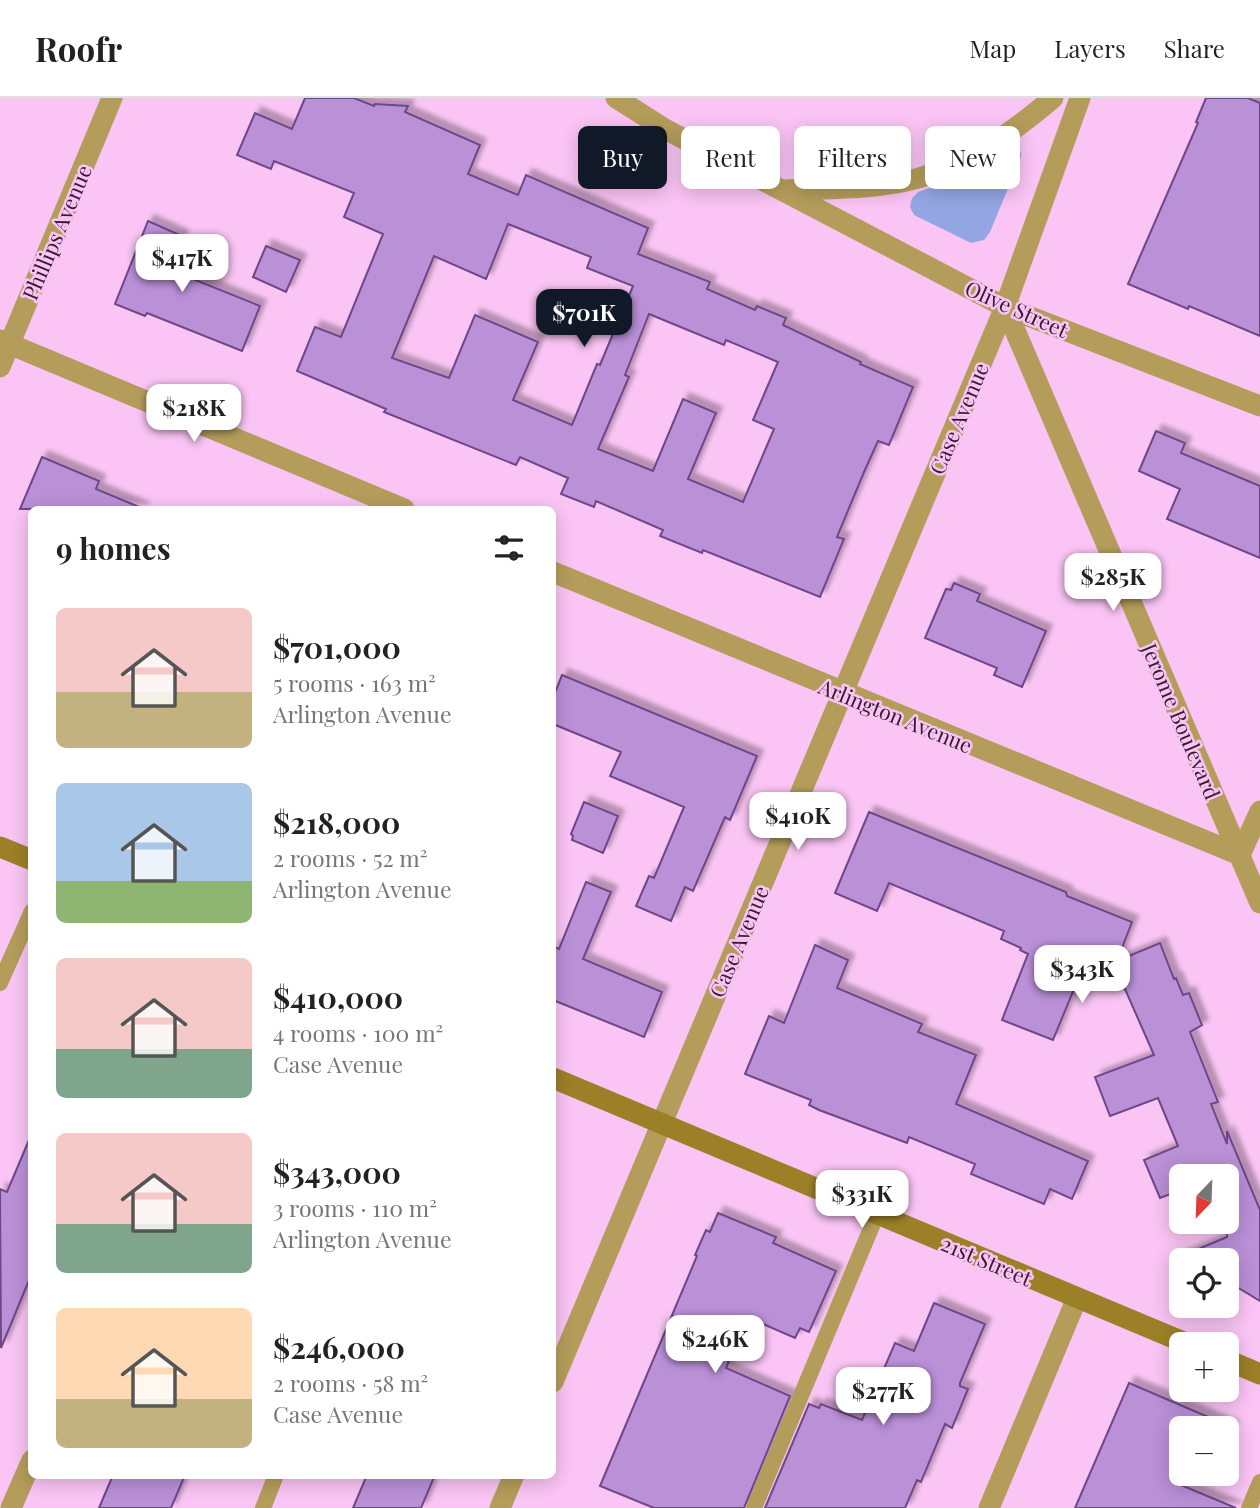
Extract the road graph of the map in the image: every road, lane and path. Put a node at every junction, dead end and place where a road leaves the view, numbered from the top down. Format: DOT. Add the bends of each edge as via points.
graph roads {
  1 [pos="113,98"];
  2 [pos="616,98"];
  3 [pos="1053,98"];
  4 [pos="1080,98"];
  5 [pos="782,190"];
  6 [pos="1005,307"];
  7 [pos="5,342"];
  8 [pos="0,367"];
  9 [pos="1260,406"];
  10 [pos="397,506"];
  11 [pos="556,573"];
  12 [pos="842,693"];
  13 [pos="1260,811"];
  14 [pos="0,847"];
  15 [pos="1240,855"];
  16 [pos="28,858"];
  17 [pos="1260,903"];
  18 [pos="28,920"];
  19 [pos="0,984"];
  20 [pos="556,1079"];
  21 [pos="661,1124"];
  22 [pos="877,1214"];
  23 [pos="1077,1298"];
  24 [pos="1169,1336"];
  25 [pos="1239,1365"];
  26 [pos="1260,1374"];
  27 [pos="556,1375"];
  28 [pos="28,1469"];
  29 [pos="274,1479"];
  30 [pos="512,1479"];
  31 [pos="1260,1482"];
  32 [pos="11,1508"];
  33 [pos="262,1508"];
  34 [pos="500,1508"];
  35 [pos="754,1508"];
  36 [pos="989,1508"];
  37 [pos="1249,1508"];
  1 -- 7 [label="street, Phillips Avenue"];
  2 -- 5 [label="street"];
  3 -- 5 [label="street" via="993,144 929,175 875,186"];
  4 -- 6 [label="street, Case Avenue"];
  5 -- 6 [label="street, Olive Street"];
  6 -- 9 [label="street, Olive Street"];
  6 -- 12 [label="street, Case Avenue"];
  6 -- 15 [label="street, Jerome Boulevard"];
  7 -- 8 [label="street, Phillips Avenue"];
  7 -- 10 [label="street"];
  11 -- 12 [label="street, Arlington Avenue"];
  12 -- 15 [label="street, Arlington Avenue"];
  12 -- 21 [label="street, Case Avenue"];
  13 -- 15 [label="street"];
  14 -- 16 [label="street"];
  15 -- 17 [label="street, Jerome Boulevard"];
  18 -- 19 [label="lane"];
  20 -- 21 [label="street, 21st Street"];
  21 -- 22 [label="street, 21st Street"];
  21 -- 27 [label="street, Case Avenue"];
  22 -- 23 [label="street, 21st Street"];
  22 -- 35 [label="lane"];
  23 -- 24 [label="street, 21st Street"];
  23 -- 36 [label="street"];
  25 -- 26 [label="street"];
  28 -- 32 [label="street"];
  29 -- 33 [label="lane"];
  30 -- 34 [label="street"];
  31 -- 37 [label="lane"];
}
